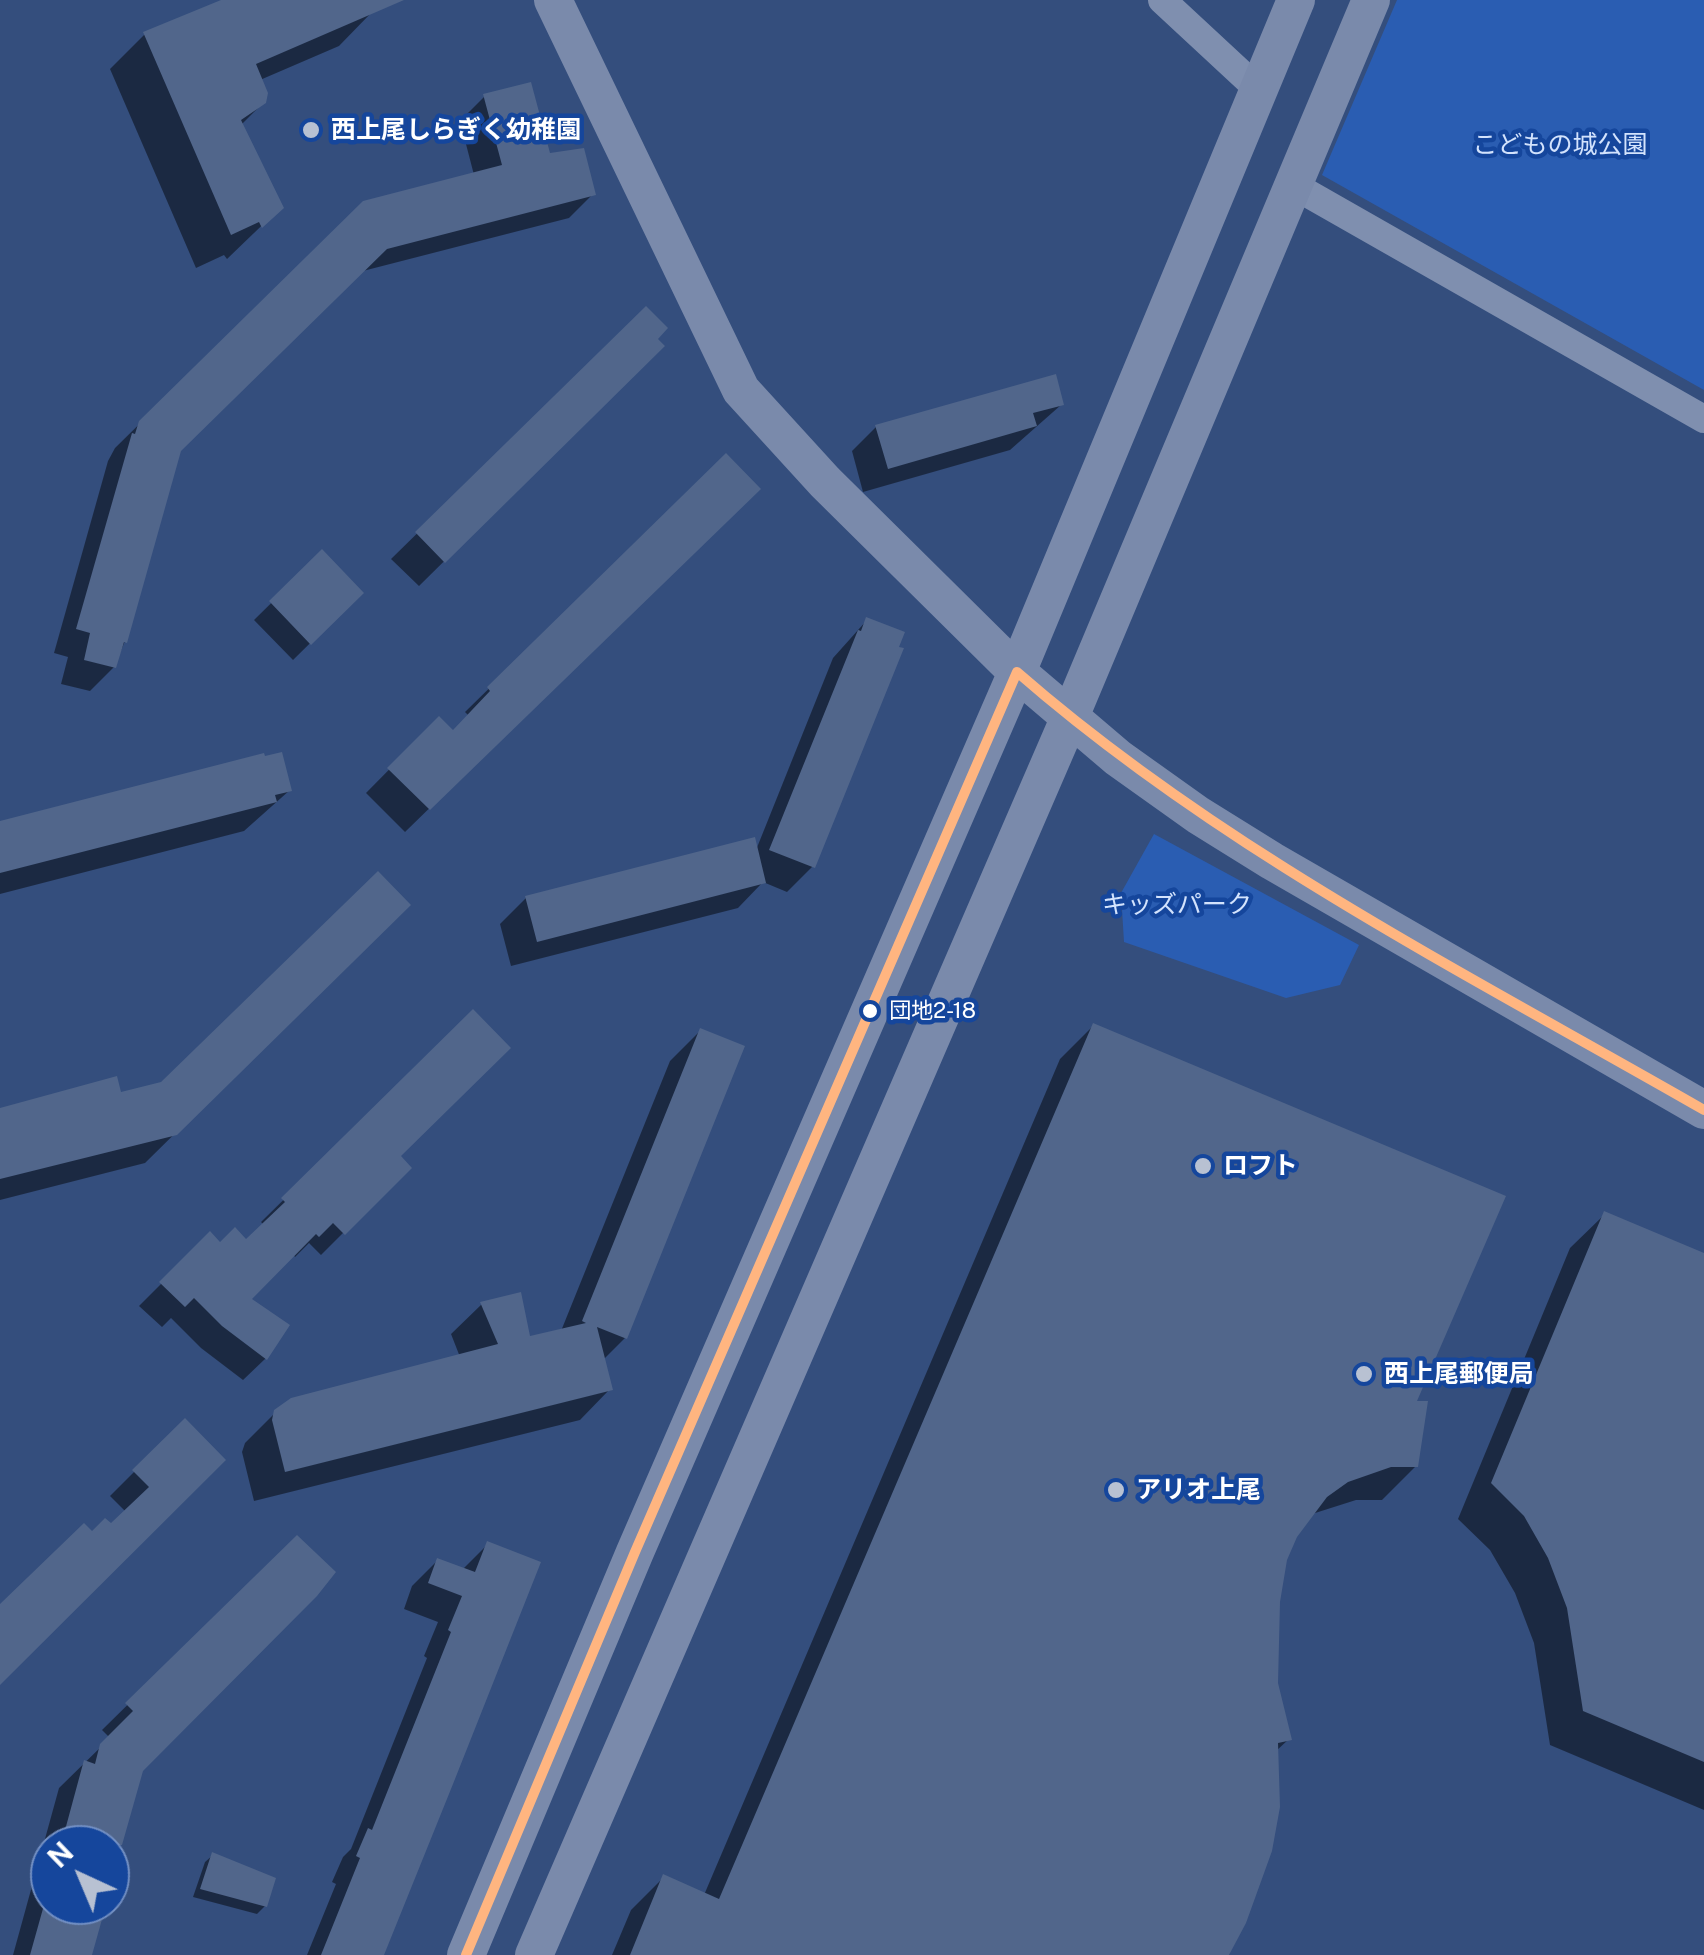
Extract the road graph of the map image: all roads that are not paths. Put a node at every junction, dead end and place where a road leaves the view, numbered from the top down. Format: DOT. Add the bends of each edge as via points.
graph roads {
  1 [pos="553,0"];
  2 [pos="1162,0"];
  3 [pos="1296,0"];
  4 [pos="1371,0"];
  5 [pos="1259,90"];
  6 [pos="1293,185"];
  7 [pos="1704,419"];
  8 [pos="1018,672"];
  9 [pos="1069,719"];
  10 [pos="1704,1110"];
  11 [pos="466,1955"];
  12 [pos="534,1955"];
  1 -- 8 [label="street" via="741,390"];
  2 -- 5 [label="street"];
  3 -- 5 [label="street"];
  4 -- 6 [label="street"];
  5 -- 8 [label="street"];
  6 -- 7 [label="street"];
  6 -- 9 [label="street"];
  8 -- 9 [label="street"];
  8 -- 11 [label="street"];
  9 -- 10 [label="street" via="1272,861"];
  9 -- 12 [label="street"];
}
